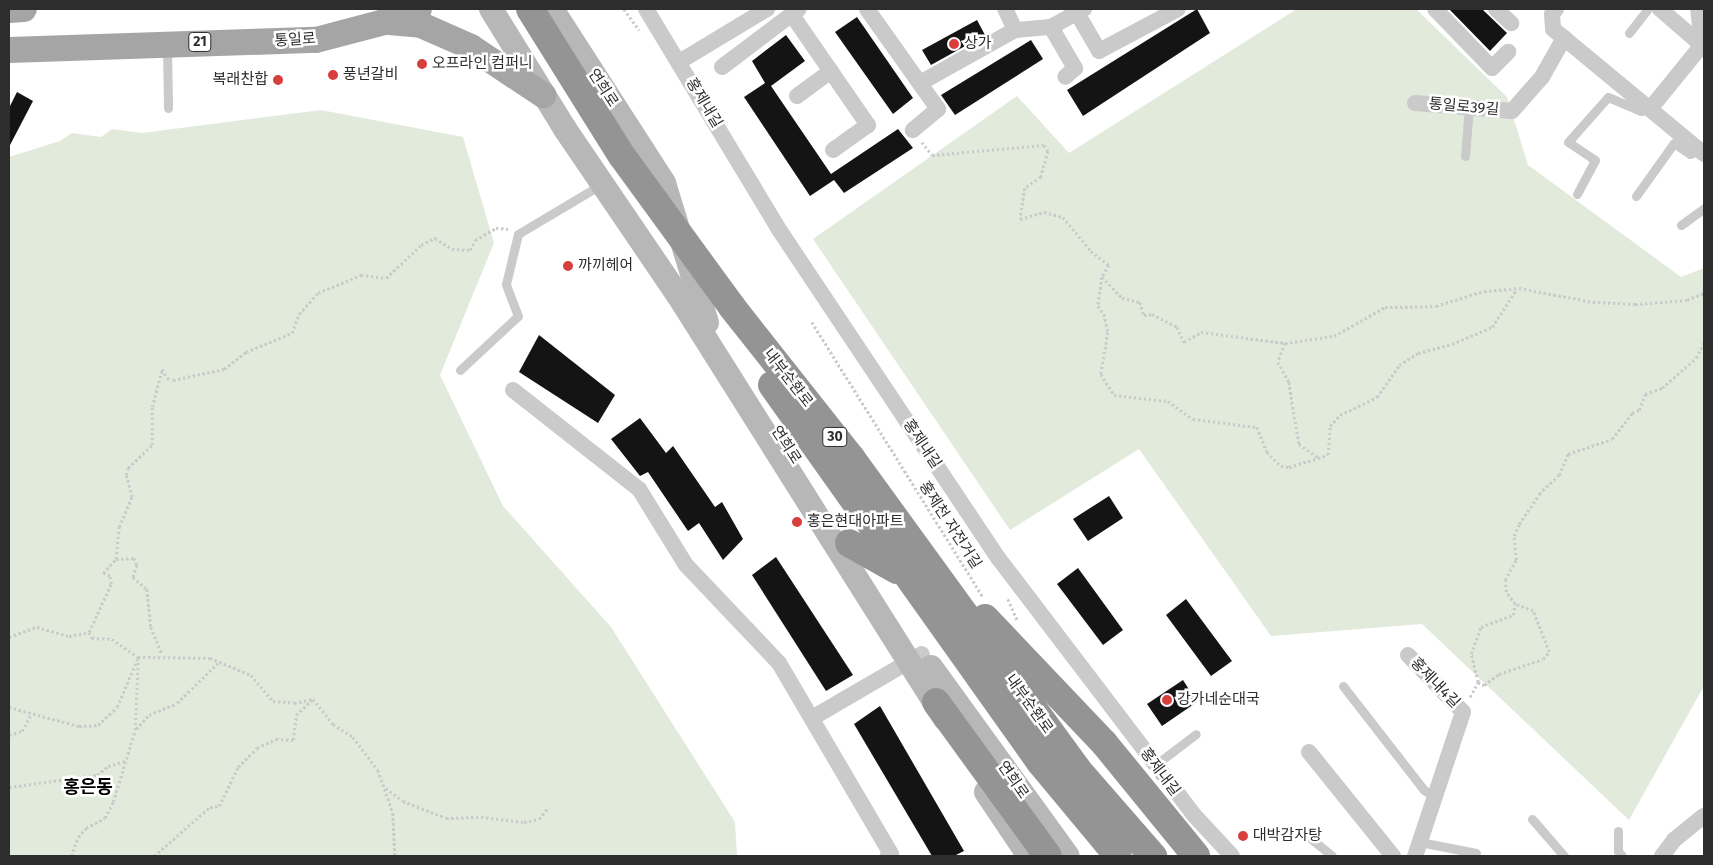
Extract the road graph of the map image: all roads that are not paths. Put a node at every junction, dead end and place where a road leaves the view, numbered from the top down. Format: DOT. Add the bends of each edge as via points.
graph roads {
  1 [pos="24,9"];
  2 [pos="419,9"];
  3 [pos="491,9"];
  4 [pos="510,9"];
  5 [pos="530,9"];
  6 [pos="552,9"];
  7 [pos="646,9"];
  8 [pos="767,9"];
  9 [pos="867,9"];
  10 [pos="1005,9"];
  11 [pos="1178,9"];
  12 [pos="1434,9"];
  13 [pos="1496,9"];
  14 [pos="1556,9"];
  15 [pos="1648,9"];
  16 [pos="1660,9"];
  17 [pos="1698,9"];
  18 [pos="9,10"];
  19 [pos="1080,11"];
  20 [pos="796,12"];
  21 [pos="388,22"];
  22 [pos="1511,23"];
  23 [pos="1051,27"];
  24 [pos="1015,30"];
  25 [pos="1629,33"];
  26 [pos="1564,38"];
  27 [pos="166,43"];
  28 [pos="1703,46"];
  29 [pos="9,50"];
  30 [pos="1508,52"];
  31 [pos="679,62"];
  32 [pos="722,67"];
  33 [pos="831,71"];
  34 [pos="1065,77"];
  35 [pos="920,84"];
  36 [pos="543,95"];
  37 [pos="797,96"];
  38 [pos="1415,103"];
  39 [pos="1469,107"];
  40 [pos="168,108"];
  41 [pos="1650,109"];
  42 [pos="913,130"];
  43 [pos="832,150"];
  44 [pos="1702,152"];
  45 [pos="1464,156"];
  46 [pos="602,183"];
  47 [pos="1577,194"];
  48 [pos="1636,196"];
  49 [pos="1704,208"];
  50 [pos="1681,225"];
  51 [pos="460,370"];
  52 [pos="513,390"];
  53 [pos="849,543"];
  54 [pos="1408,655"];
  55 [pos="915,658"];
  56 [pos="1343,686"];
  57 [pos="936,702"];
  58 [pos="812,718"];
  59 [pos="1196,734"];
  60 [pos="1309,752"];
  61 [pos="1155,765"];
  62 [pos="1434,797"];
  63 [pos="1704,816"];
  64 [pos="1532,819"];
  65 [pos="1618,831"];
  66 [pos="1310,838"];
  67 [pos="1417,849"];
  68 [pos="1037,850"];
  69 [pos="1476,853"];
  70 [pos="888,856"];
  71 [pos="1068,856"];
  72 [pos="1118,856"];
  73 [pos="1153,856"];
  74 [pos="1196,856"];
  75 [pos="1232,856"];
  76 [pos="1332,856"];
  77 [pos="1393,856"];
  78 [pos="1564,856"];
  79 [pos="1622,856"];
  80 [pos="1662,856"];
  1 -- 18 [label="main road"];
  2 -- 21 [label="main road, 통일로 / 21"];
  3 -- 36 [label="main road"];
  4 -- 72 [label="highway, 내부순환로 / 30" via="609,166 728,322 1040,762"];
  5 -- 73 [label="highway, 내부순환로 / 30" via="622,156 732,307 852,459 1077,769"];
  6 -- 53 [label="main road, 연희로" via="664,183 705,320"];
  7 -- 31 [label="street, 홍제내길"];
  8 -- 31 [label="street"];
  9 -- 35 [label="street"];
  10 -- 24 [label="street"];
  11 -- 19 [label="street" via="1100,52"];
  12 -- 30 [label="street" via="1492,68"];
  13 -- 22 [label="street"];
  14 -- 26 [label="street" via="1552,14 1553,29"];
  15 -- 25 [label="lane"];
  16 -- 28 [label="street"];
  17 -- 28 [label="street"];
  19 -- 23 [label="street"];
  20 -- 32 [label="street"];
  20 -- 33 [label="street"];
  21 -- 27 [label="main road, 통일로 / 21" via="316,40"];
  21 -- 36 [label="main road" via="421,26 471,47"];
  23 -- 24 [label="street"];
  23 -- 34 [label="street" via="1075,68"];
  24 -- 35 [label="street"];
  26 -- 39 [label="street, 통일로39길" via="1542,76 1512,111"];
  26 -- 41 [label="street"];
  27 -- 29 [label="main road, 통일로 / 21"];
  27 -- 40 [label="lane"];
  28 -- 41 [label="street"];
  31 -- 61 [label="street, 홍제내길" via="780,231 999,559"];
  33 -- 37 [label="street"];
  33 -- 43 [label="street" via="868,125"];
  35 -- 42 [label="street" via="938,110"];
  36 -- 46 [label="main road"];
  38 -- 39 [label="street, 통일로39길"];
  39 -- 45 [label="lane"];
  41 -- 44 [label="street"];
  41 -- 47 [label="lane" via="1641,111 1608,97 1568,142 1595,160"];
  44 -- 48 [label="lane" via="1690,154 1674,143"];
  46 -- 51 [label="lane" via="518,234 506,284 518,316"];
  46 -- 55 [label="main road"];
  49 -- 50 [label="lane"];
  52 -- 58 [label="street" via="639,489 686,565 779,663"];
  53 -- 55 [label="main road, 연희로"];
  53 -- 74 [label="highway" via="983,616 1104,743"];
  54 -- 62 [label="street, 홍제내4길" via="1463,712"];
  55 -- 57 [label="main road"];
  55 -- 58 [label="street"];
  55 -- 71 [label="main road, 연희로"];
  56 -- 62 [label="lane" via="1424,790"];
  57 -- 68 [label="highway"];
  58 -- 70 [label="street" via="891,854"];
  59 -- 61 [label="lane"];
  60 -- 77 [label="street"];
  61 -- 75 [label="street, 홍제내길" via="1193,814"];
  62 -- 67 [label="street, 홍제내4길"];
  63 -- 80 [label="street" via="1674,840"];
  64 -- 78 [label="lane"];
  65 -- 79 [label="lane" via="1618,851"];
  66 -- 76 [label="lane"];
  67 -- 69 [label="lane, 홍제내4길"];
}
